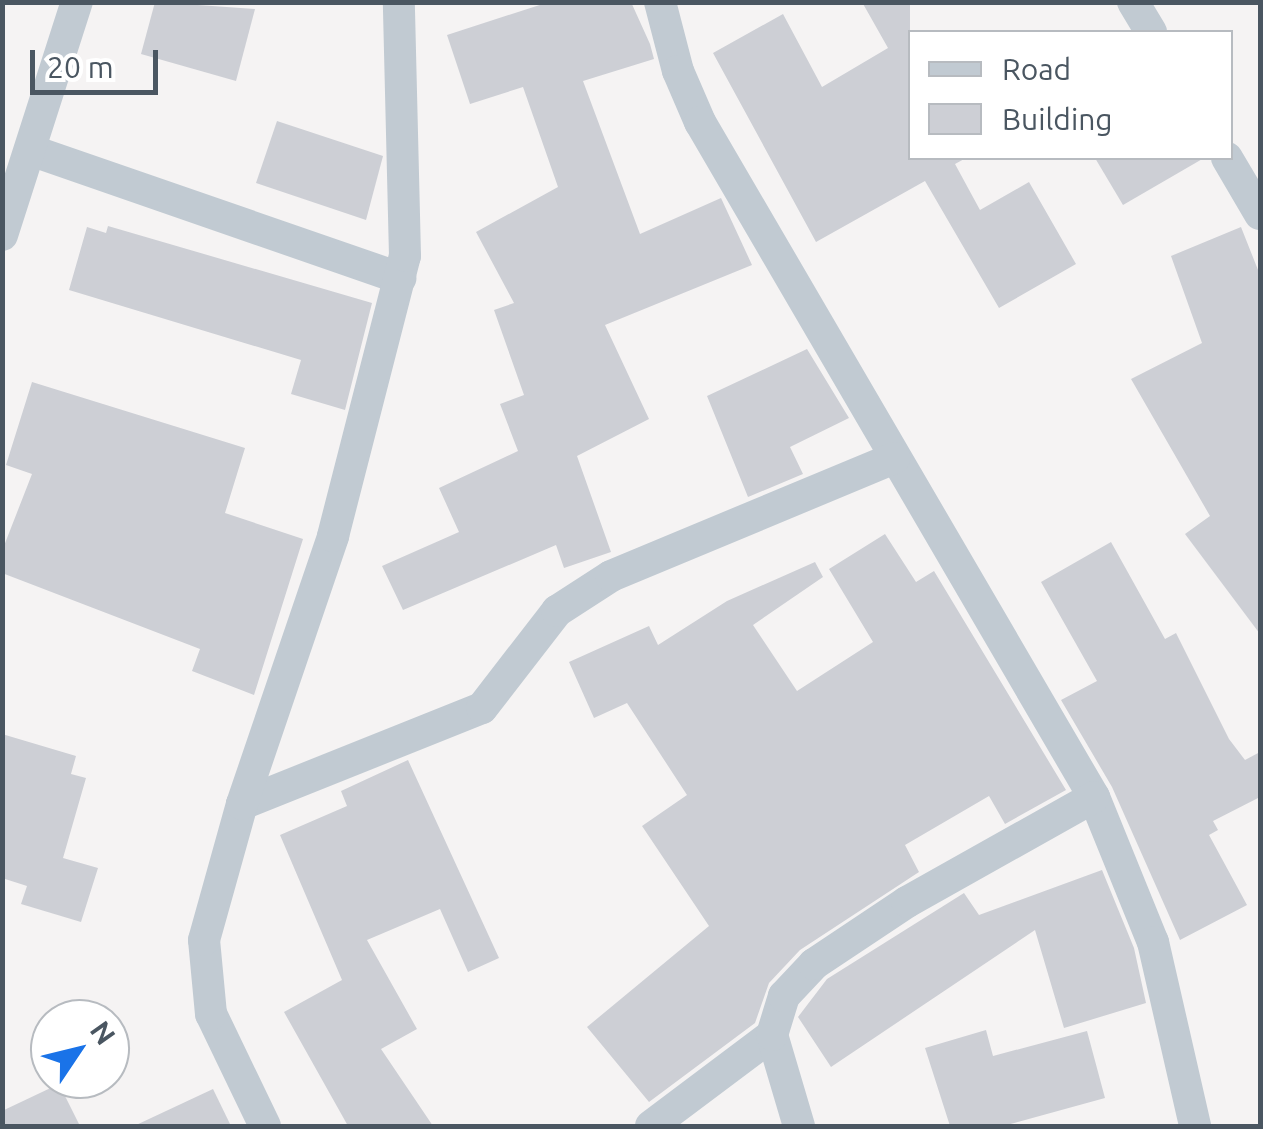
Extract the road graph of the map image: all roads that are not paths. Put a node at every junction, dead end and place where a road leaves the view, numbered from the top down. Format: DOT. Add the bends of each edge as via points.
graph roads {
  1 [pos="77,2"];
  2 [pos="399,2"];
  3 [pos="660,2"];
  4 [pos="1133,2"];
  5 [pos="1150,30"];
  6 [pos="30,150"];
  7 [pos="1243,171"];
  8 [pos="1260,214"];
  9 [pos="2,235"];
  10 [pos="400,278"];
  11 [pos="894,458"];
  12 [pos="1094,797"];
  13 [pos="242,804"];
  14 [pos="772,1035"];
  15 [pos="265,1126"];
  16 [pos="650,1126"];
  17 [pos="799,1126"];
  18 [pos="1195,1126"];
  1 -- 6 [label="street"];
  2 -- 10 [label="street" via="405,256"];
  3 -- 11 [label="street" via="700,122"];
  4 -- 5 [label="street"];
  6 -- 9 [label="street"];
  6 -- 10 [label="street"];
  7 -- 8 [label="street"];
  10 -- 13 [label="street" via="333,536"];
  11 -- 12 [label="street"];
  11 -- 13 [label="street" via="612,576 558,612 482,708"];
  12 -- 14 [label="street" via="985,854 814,964 784,996"];
  12 -- 18 [label="street" via="1153,942"];
  13 -- 15 [label="street" via="204,940 205,981 226,1049"];
  14 -- 16 [label="street"];
  14 -- 17 [label="street"];
}
